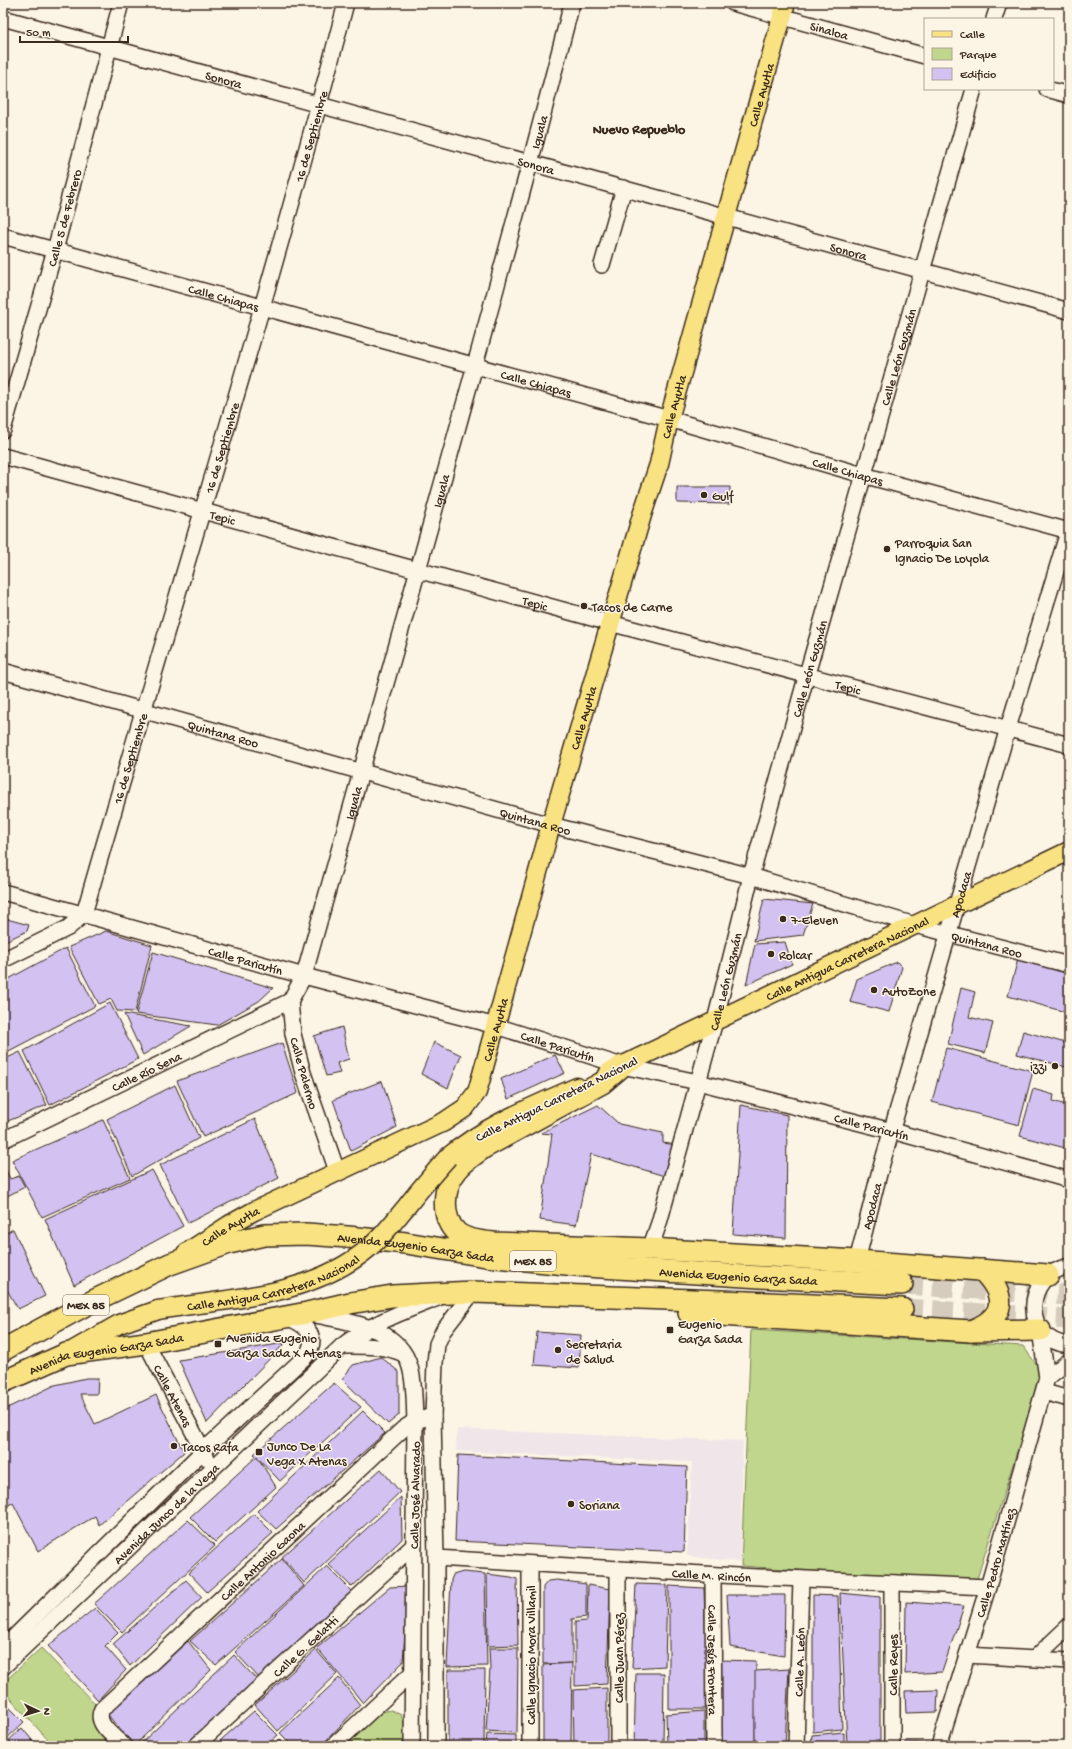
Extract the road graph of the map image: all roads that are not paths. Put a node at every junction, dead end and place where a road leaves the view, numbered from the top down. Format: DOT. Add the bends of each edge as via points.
graph roads {
  1 [pos="121,3"];
  2 [pos="346,3"];
  3 [pos="572,3"];
  4 [pos="733,3"];
  5 [pos="998,3"];
  6 [pos="784,10"];
  7 [pos="3,18"];
  8 [pos="994,18"];
  9 [pos="109,47"];
  10 [pos="924,56"];
  11 [pos="974,90"];
  12 [pos="1052,90"];
  13 [pos="1069,95"];
  14 [pos="320,104"];
  15 [pos="531,162"];
  16 [pos="624,188"];
  17 [pos="726,216"];
  18 [pos="3,236"];
  19 [pos="55,250"];
  20 [pos="602,265"];
  21 [pos="921,270"];
  22 [pos="262,307"];
  23 [pos="1069,311"];
  24 [pos="474,366"];
  25 [pos="669,419"];
  26 [pos="3,430"];
  27 [pos="3,456"];
  28 [pos="863,475"];
  29 [pos="203,510"];
  30 [pos="1069,530"];
  31 [pos="419,570"];
  32 [pos="610,623"];
  33 [pos="3,671"];
  34 [pos="807,674"];
  35 [pos="142,711"];
  36 [pos="1008,728"];
  37 [pos="1069,745"];
  38 [pos="360,772"];
  39 [pos="551,826"];
  40 [pos="1069,851"];
  41 [pos="751,876"];
  42 [pos="3,892"];
  43 [pos="958,905"];
  44 [pos="84,914"];
  45 [pos="915,925"];
  46 [pos="949,933"];
  47 [pos="3,960"];
  48 [pos="1069,965"];
  49 [pos="304,976"];
  50 [pos="290,1001"];
  51 [pos="715,1021"];
  52 [pos="496,1026"];
  53 [pos="622,1066"];
  54 [pos="698,1082"];
  55 [pos="892,1132"];
  56 [pos="3,1140"];
  57 [pos="337,1171"];
  58 [pos="1069,1180"];
  59 [pos="514,1244"];
  60 [pos="644,1249"];
  61 [pos="857,1261"];
  62 [pos="538,1262"];
  63 [pos="170,1264"];
  64 [pos="586,1266"];
  65 [pos="1069,1266"];
  66 [pos="982,1270"];
  67 [pos="1048,1275"];
  68 [pos="902,1284"];
  69 [pos="453,1292"];
  70 [pos="473,1292"];
  71 [pos="622,1298"];
  72 [pos="902,1309"];
  73 [pos="307,1313"];
  74 [pos="284,1317"];
  75 [pos="367,1328"];
  76 [pos="1040,1330"];
  77 [pos="971,1331"];
  78 [pos="146,1342"];
  79 [pos="1069,1345"];
  80 [pos="342,1346"];
  81 [pos="3,1350"];
  82 [pos="66,1354"];
  83 [pos="405,1354"];
  84 [pos="1069,1360"];
  85 [pos="3,1382"];
  86 [pos="1045,1385"];
  87 [pos="1069,1399"];
  88 [pos="433,1416"];
  89 [pos="415,1422"];
  90 [pos="203,1451"];
  91 [pos="213,1469"];
  92 [pos="414,1545"];
  93 [pos="436,1558"];
  94 [pos="530,1564"];
  95 [pos="618,1569"];
  96 [pos="713,1574"];
  97 [pos="801,1579"];
  98 [pos="892,1583"];
  99 [pos="988,1587"];
  100 [pos="414,1620"];
  101 [pos="436,1621"];
  102 [pos="1069,1626"];
  103 [pos="3,1648"];
  104 [pos="967,1655"];
  105 [pos="1035,1658"];
  106 [pos="1069,1662"];
  107 [pos="3,1667"];
  108 [pos="413,1672"];
  109 [pos="124,1746"];
  110 [pos="196,1746"];
  111 [pos="333,1746"];
  112 [pos="412,1746"];
  113 [pos="436,1746"];
  114 [pos="530,1746"];
  115 [pos="618,1746"];
  116 [pos="714,1746"];
  117 [pos="796,1746"];
  118 [pos="892,1746"];
  119 [pos="938,1746"];
  1 -- 9 [label="street, Calle 5 de Febrero"];
  2 -- 14 [label="street, 16 de Septiembre"];
  3 -- 15 [label="street, Iguala"];
  4 -- 6 [label="street, Sinaloa"];
  5 -- 8 [label="street"];
  6 -- 10 [label="street, Sinaloa"];
  6 -- 17 [label="main road, Calle Ayutla"];
  7 -- 9 [label="street, Sonora"];
  9 -- 14 [label="street, Sonora"];
  9 -- 19 [label="street, Calle 5 de Febrero"];
  11 -- 21 [label="street, Calle León Guzmán"];
  12 -- 13 [label="street"];
  14 -- 15 [label="street, Sonora"];
  14 -- 22 [label="street, 16 de Septiembre"];
  15 -- 16 [label="street, Sonora"];
  15 -- 24 [label="street, Iguala"];
  16 -- 17 [label="street, Sonora"];
  16 -- 20 [label="street"];
  17 -- 21 [label="street, Sonora"];
  17 -- 25 [label="main road, Calle Ayutla"];
  18 -- 19 [label="street, Calle Chiapas"];
  19 -- 22 [label="street, Calle Chiapas"];
  19 -- 26 [label="street, Calle 5 de Febrero"];
  21 -- 23 [label="street, Sonora"];
  21 -- 28 [label="street, Calle León Guzmán"];
  22 -- 24 [label="street, Calle Chiapas"];
  22 -- 29 [label="street, 16 de Septiembre"];
  24 -- 25 [label="street, Calle Chiapas"];
  24 -- 31 [label="street, Iguala"];
  25 -- 28 [label="street, Calle Chiapas"];
  25 -- 32 [label="main road, Calle Ayutla" via="659,464"];
  27 -- 29 [label="street, Tepic"];
  28 -- 30 [label="street, Calle Chiapas"];
  28 -- 34 [label="street, Calle León Guzmán"];
  29 -- 31 [label="street, Tepic"];
  29 -- 35 [label="street, 16 de Septiembre"];
  30 -- 36 [label="street, Apodaca"];
  31 -- 32 [label="street, Tepic"];
  31 -- 38 [label="street, Iguala"];
  32 -- 34 [label="street, Tepic"];
  32 -- 39 [label="main road, Calle Ayutla"];
  33 -- 35 [label="street, Quintana Roo"];
  34 -- 36 [label="street, Tepic"];
  34 -- 41 [label="street, Calle León Guzmán"];
  35 -- 38 [label="street, Quintana Roo"];
  35 -- 44 [label="street, 16 de Septiembre"];
  36 -- 37 [label="street, Tepic"];
  36 -- 43 [label="street, Apodaca"];
  38 -- 39 [label="street, Quintana Roo"];
  38 -- 49 [label="street, Iguala"];
  39 -- 41 [label="street, Quintana Roo"];
  39 -- 52 [label="main road, Calle Ayutla"];
  40 -- 43 [label="main road, Calle Antigua Carretera Nacional"];
  41 -- 45 [label="street, Quintana Roo"];
  41 -- 51 [label="street, Calle León Guzmán"];
  42 -- 44 [label="street, Calle Paricutín"];
  43 -- 45 [label="main road, Calle Antigua Carretera Nacional"];
  43 -- 46 [label="street, Apodaca"];
  44 -- 47 [label="street" via="68,928"];
  44 -- 49 [label="street, Calle Paricutín"];
  45 -- 46 [label="street, Quintana Roo"];
  45 -- 51 [label="main road, Calle Antigua Carretera Nacional"];
  46 -- 48 [label="street, Quintana Roo"];
  46 -- 55 [label="street, Apodaca"];
  49 -- 50 [label="street"];
  49 -- 52 [label="street, Calle Paricutín"];
  50 -- 56 [label="street, Calle Río Sena"];
  50 -- 57 [label="street, Calle Palermo" via="293,1034 303,1073"];
  51 -- 53 [label="main road, Calle Antigua Carretera Nacional"];
  51 -- 54 [label="street, Calle León Guzmán"];
  52 -- 53 [label="street, Calle Paricutín"];
  52 -- 57 [label="main road, Calle Ayutla" via="476,1092 465,1108 444,1122"];
  53 -- 54 [label="street, Calle Paricutín"];
  53 -- 59 [label="highway" via="602,1083 483,1148 456,1170 446,1193 447,1215 457,1233 474,1240"];
  53 -- 82 [label="main road, Calle Antigua Carretera Nacional, bridge" via="492,1126 471,1139 448,1157 371,1246 329,1274 278,1290 158,1310 119,1324"];
  54 -- 55 [label="street, Calle Paricutín"];
  54 -- 60 [label="street, Calle León Guzmán" via="659,1224"];
  55 -- 58 [label="street, Calle Paricutín"];
  55 -- 61 [label="street, Apodaca"];
  57 -- 63 [label="main road, Calle Ayutla" via="254,1211"];
  59 -- 60 [label="highway"];
  59 -- 62 [label="highway"];
  60 -- 61 [label="highway"];
  60 -- 64 [label="highway"];
  61 -- 66 [label="highway"];
  62 -- 63 [label="highway, Avenida Eugenio Garza Sada / MEX 85" via="406,1243 280,1234 246,1239"];
  62 -- 64 [label="highway, Avenida Eugenio Garza Sada / MEX 85"];
  63 -- 81 [label="highway, Avenida Eugenio Garza Sada / MEX 85" via="91,1302"];
  64 -- 68 [label="highway, Avenida Eugenio Garza Sada / MEX 85"];
  65 -- 67 [label="street" via="1058,1268"];
  66 -- 67 [label="highway"];
  66 -- 77 [label="highway" via="998,1291 999,1306 990,1322"];
  67 -- 76 [label="street, Calle Pedro Martínez" via="1040,1283 1033,1305"];
  69 -- 70 [label="highway, Avenida Eugenio Garza Sada"];
  69 -- 73 [label="highway, Avenida Eugenio Garza Sada" via="392,1296"];
  69 -- 75 [label="street, Avenida Junco de la Vega"];
  70 -- 71 [label="highway, Avenida Eugenio Garza Sada"];
  70 -- 88 [label="street, Calle José Alvarado" via="443,1331 437,1344"];
  71 -- 72 [label="highway, Avenida Eugenio Garza Sada"];
  71 -- 77 [label="highway" via="647,1307 676,1312"];
  73 -- 74 [label="highway, Avenida Eugenio Garza Sada"];
  73 -- 75 [label="street, Calle José Alvarado"];
  74 -- 78 [label="highway, Avenida Eugenio Garza Sada"];
  74 -- 90 [label="street, Avenida Junco de la Vega" via="296,1320 307,1328 312,1340 310,1351"];
  75 -- 80 [label="street, Avenida Junco de la Vega"];
  75 -- 83 [label="street, Calle José Alvarado" via="388,1336"];
  76 -- 77 [label="highway"];
  76 -- 79 [label="street" via="1052,1340"];
  76 -- 86 [label="street, Calle Pedro Martínez"];
  78 -- 82 [label="highway, Avenida Eugenio Garza Sada"];
  78 -- 90 [label="street, Calle Atenas"];
  80 -- 83 [label="street" via="376,1345"];
  80 -- 91 [label="street, Avenida Junco de la Vega"];
  82 -- 85 [label="highway, Avenida Eugenio Garza Sada"];
  83 -- 89 [label="street, Calle José Alvarado" via="413,1381"];
  84 -- 86 [label="street"];
  86 -- 87 [label="street"];
  86 -- 99 [label="street, Calle Pedro Martínez"];
  88 -- 89 [label="street, Calle Antonio Gaona"];
  88 -- 93 [label="street, Calle José Alvarado"];
  89 -- 92 [label="street, Calle José Alvarado"];
  89 -- 109 [label="street, Calle Antonio Gaona" via="403,1429 102,1709 101,1723"];
  90 -- 91 [label="street, Calle Atenas"];
  90 -- 103 [label="street, Avenida Junco de la Vega"];
  91 -- 107 [label="street, Avenida Junco de la Vega"];
  92 -- 100 [label="street, Calle José Alvarado"];
  92 -- 110 [label="street, Calle G. Gelatti"];
  93 -- 94 [label="street, Calle M. Rincón"];
  93 -- 101 [label="street, Calle José Alvarado"];
  94 -- 95 [label="street, Calle M. Rincón"];
  94 -- 114 [label="street, Calle Ignacio Mora Villamil"];
  95 -- 96 [label="street, Calle M. Rincón"];
  95 -- 115 [label="street, Calle Juan Pérez"];
  96 -- 97 [label="street, Calle M. Rincón"];
  96 -- 116 [label="street, Calle Jesús Frontera"];
  97 -- 98 [label="street, Calle M. Rincón"];
  97 -- 117 [label="street, Calle A. León"];
  98 -- 99 [label="street, Calle M. Rincón"];
  98 -- 118 [label="street, Calle Reyes"];
  99 -- 104 [label="street, Calle Pedro Martínez"];
  100 -- 101 [label="street"];
  100 -- 108 [label="street, Calle José Alvarado"];
  101 -- 113 [label="street, Calle José Alvarado"];
  102 -- 105 [label="street"];
  104 -- 105 [label="street"];
  104 -- 119 [label="street, Calle Pedro Martínez"];
  105 -- 106 [label="street"];
  108 -- 111 [label="street"];
  108 -- 112 [label="street, Calle José Alvarado"];
}
